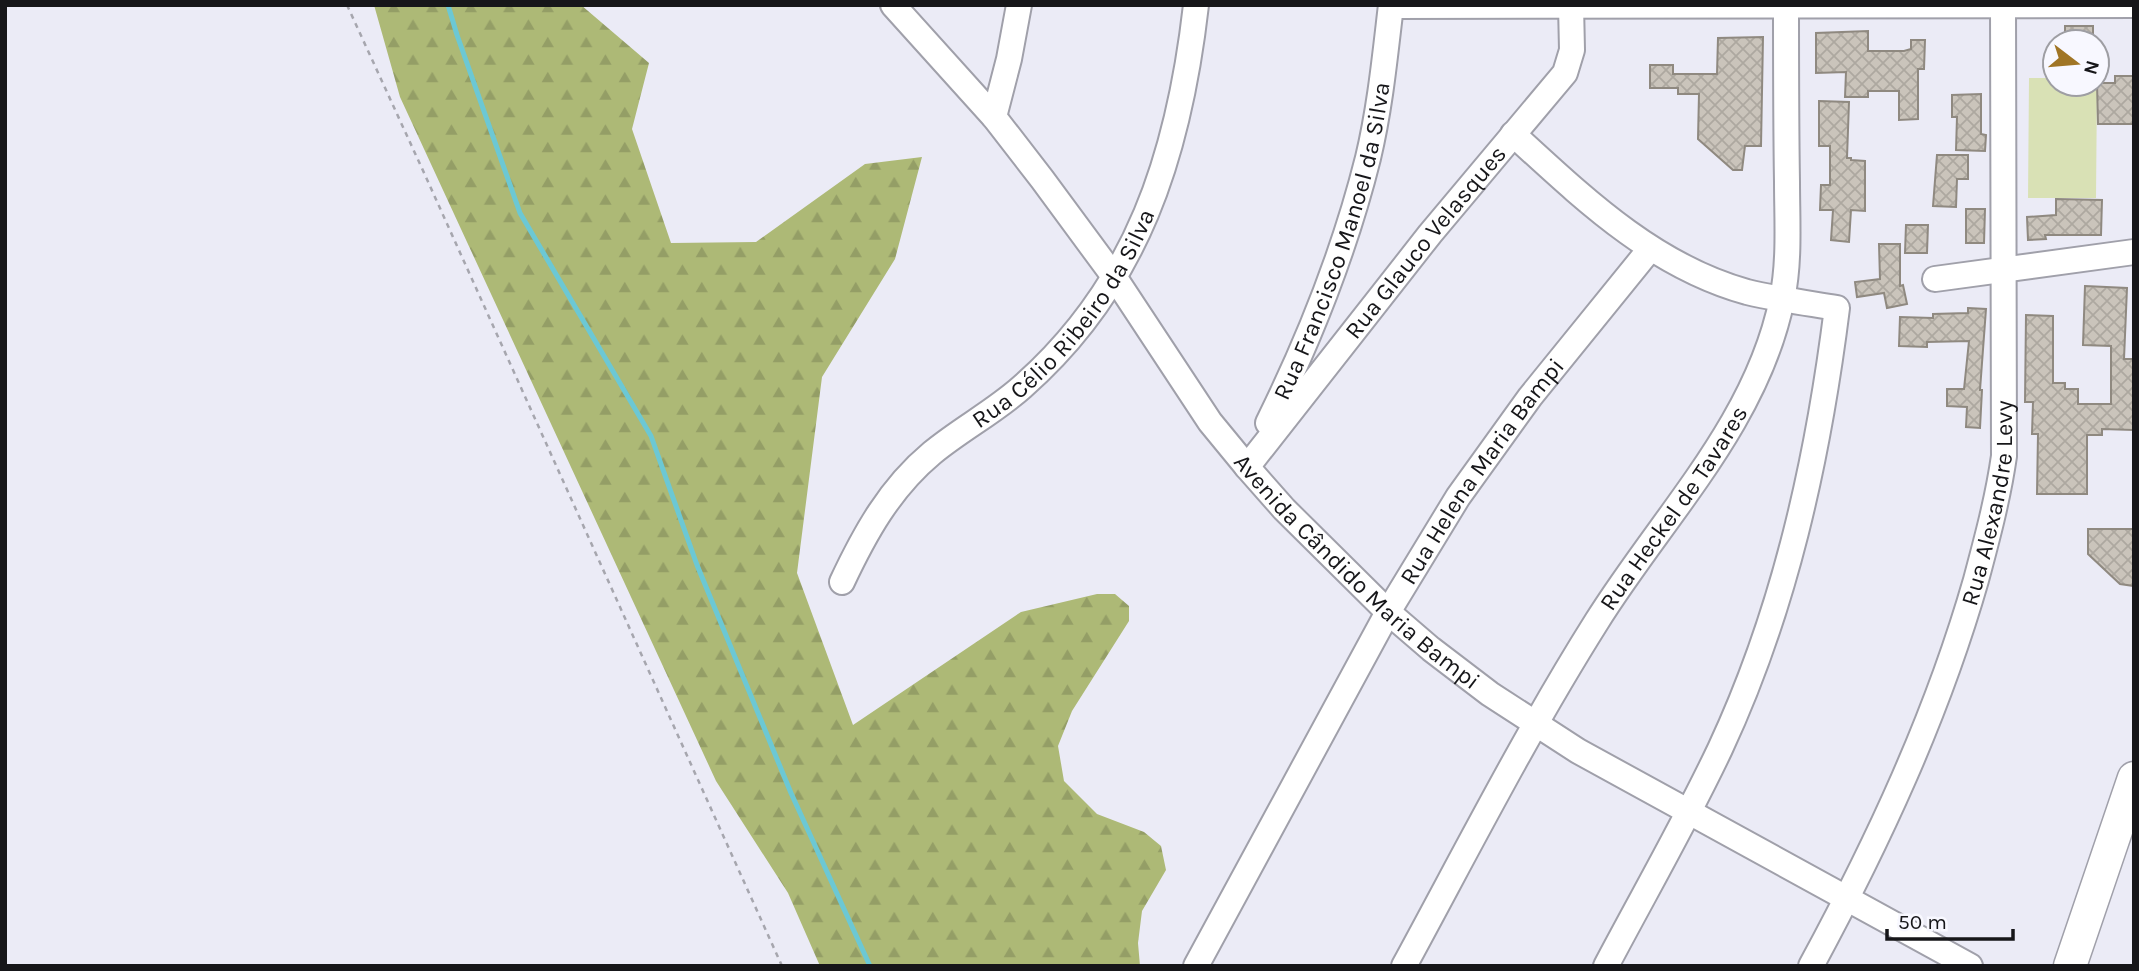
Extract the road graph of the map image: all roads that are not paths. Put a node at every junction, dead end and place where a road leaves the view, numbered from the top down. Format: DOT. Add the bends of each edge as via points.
graph roads {
  1 [pos="893,5"];
  2 [pos="1019,5"];
  3 [pos="1196,5"];
  4 [pos="1572,5"];
  5 [pos="1786,5"];
  6 [pos="2003,5"];
  7 [pos="2134,5"];
  8 [pos="1391,6"];
  9 [pos="994,117"];
  10 [pos="1513,134"];
  11 [pos="1650,249"];
  12 [pos="2134,253"];
  13 [pos="2003,270"];
  14 [pos="1115,278"];
  15 [pos="1936,279"];
  16 [pos="1782,299"];
  17 [pos="1247,467"];
  18 [pos="842,582"];
  19 [pos="1388,612"];
  20 [pos="1536,725"];
  21 [pos="2134,778"];
  22 [pos="1688,812"];
  23 [pos="1847,899"];
  24 [pos="1196,966"];
  25 [pos="1404,966"];
  26 [pos="1606,966"];
  27 [pos="1811,966"];
  28 [pos="1970,966"];
  29 [pos="2070,966"];
  1 -- 9 [label="street, Avenida Cândido Maria Bampi"];
  2 -- 9 [label="street"];
  3 -- 14 [label="street, Rua Célio Ribeiro da Silva" via="1186,78 1162,176"];
  4 -- 5 [label="street"];
  4 -- 8 [label="street"];
  4 -- 10 [label="street, Rua Glauco Velasques" via="1569,65"];
  5 -- 6 [label="street"];
  5 -- 16 [label="street, Rua Heckel de Tavares" via="1787,216"];
  6 -- 7 [label="street"];
  6 -- 13 [label="street, Rua Alexandre Levy"];
  8 -- 17 [label="street, Rua Francisco Manoel da Silva" via="1368,156 1349,226 1289,381"];
  9 -- 14 [label="street, Avenida Cândido Maria Bampi"];
  10 -- 11 [label="street"];
  10 -- 17 [label="street, Rua Glauco Velasques"];
  11 -- 16 [label="street" via="1716,281"];
  11 -- 19 [label="street, Rua Helena Maria Bampi" via="1486,456"];
  12 -- 13 [label="street"];
  13 -- 15 [label="street"];
  13 -- 23 [label="street, Rua Alexandre Levy" via="2004,456 1993,520 1967,611 1918,749"];
  14 -- 17 [label="street, Avenida Cândido Maria Bampi" via="1210,422"];
  14 -- 18 [label="street, Rua Célio Ribeiro da Silva" via="1051,360 900,482 875,517"];
  16 -- 20 [label="street, Rua Heckel de Tavares" via="1747,395 1724,437 1625,577"];
  16 -- 22 [label="street" via="1837,308 1829,370 1807,490 1782,583 1749,680"];
  17 -- 19 [label="street, Avenida Cândido Maria Bampi"];
  19 -- 20 [label="street, Avenida Cândido Maria Bampi" via="1430,649"];
  19 -- 24 [label="street, Rua Helena Maria Bampi"];
  20 -- 22 [label="street, Avenida Cândido Maria Bampi"];
  20 -- 25 [label="street, Rua Heckel de Tavares"];
  21 -- 29 [label="main road"];
  22 -- 23 [label="street, Avenida Cândido Maria Bampi"];
  22 -- 26 [label="street"];
  23 -- 27 [label="street, Rua Alexandre Levy"];
  23 -- 28 [label="street, Avenida Cândido Maria Bampi"];
}
